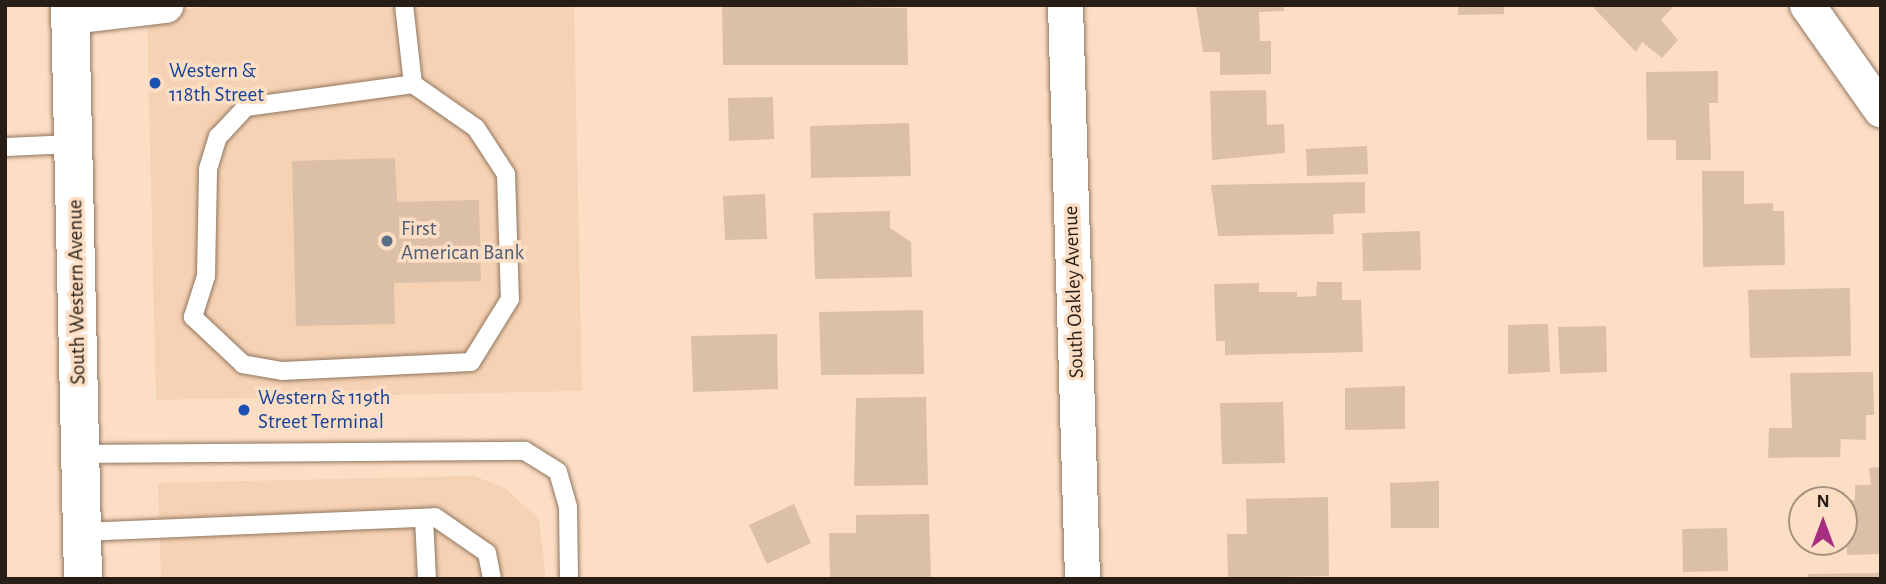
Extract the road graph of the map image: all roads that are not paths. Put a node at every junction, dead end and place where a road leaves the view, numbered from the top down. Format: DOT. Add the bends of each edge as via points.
graph roads {
  1 [pos="165,5"];
  2 [pos="404,5"];
  3 [pos="1065,5"];
  4 [pos="1807,5"];
  5 [pos="70,10"];
  6 [pos="413,83"];
  7 [pos="1881,110"];
  8 [pos="74,144"];
  9 [pos="5,147"];
  10 [pos="80,454"];
  11 [pos="424,518"];
  12 [pos="82,532"];
  13 [pos="82,579"];
  14 [pos="427,579"];
  15 [pos="492,579"];
  16 [pos="569,579"];
  17 [pos="1082,579"];
  1 -- 5 [label="street"];
  2 -- 6 [label="lane"];
  3 -- 17 [label="street, South Oakley Avenue"];
  4 -- 7 [label="street"];
  5 -- 8 [label="main road, South Western Avenue"];
  6 -- 6 [label="lane" via="246,107 218,137 208,169 206,276 193,317 243,364 282,371 471,362 510,299 506,174 476,128"];
  8 -- 9 [label="lane"];
  8 -- 10 [label="main road, South Western Avenue"];
  10 -- 12 [label="main road, South Western Avenue"];
  10 -- 16 [label="lane" via="525,452 558,472 568,507"];
  11 -- 12 [label="lane"];
  11 -- 14 [label="lane"];
  11 -- 15 [label="lane" via="435,517 487,553"];
  12 -- 13 [label="main road, South Western Avenue"];
}
